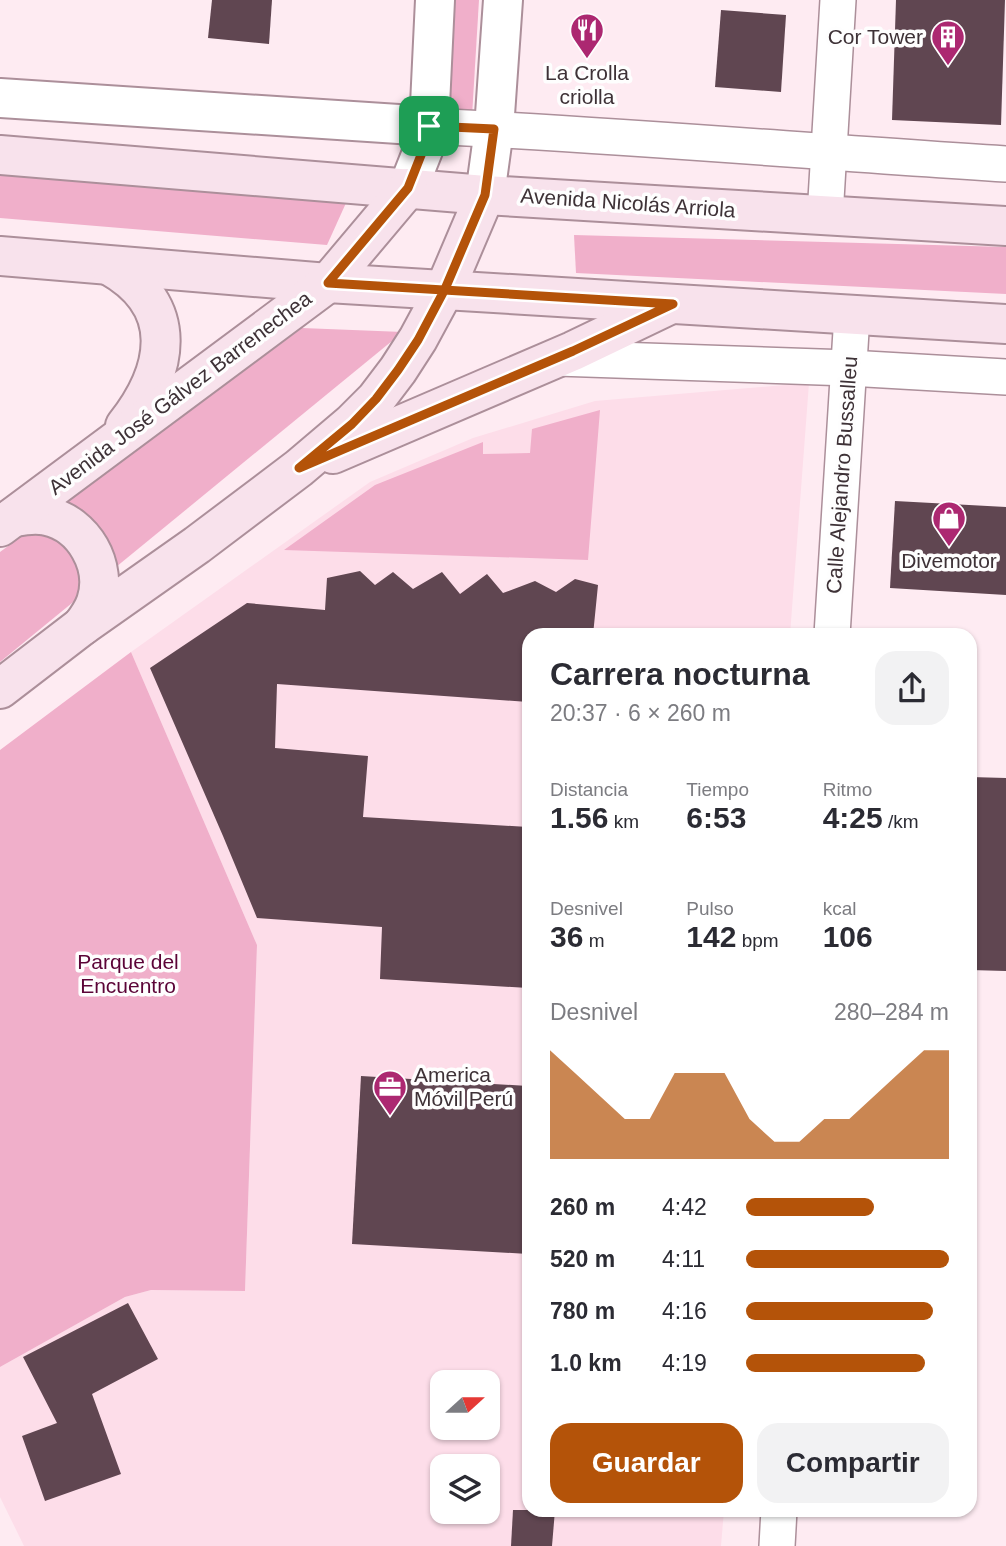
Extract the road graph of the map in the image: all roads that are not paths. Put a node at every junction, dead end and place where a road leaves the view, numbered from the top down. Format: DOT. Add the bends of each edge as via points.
graph roads {
  1 [pos="435,0"];
  2 [pos="503,0"];
  3 [pos="838,0"];
  4 [pos="0,98"];
  5 [pos="429,126"];
  6 [pos="494,129"];
  7 [pos="829,153"];
  8 [pos="0,155"];
  9 [pos="1006,164"];
  10 [pos="408,188"];
  11 [pos="485,195"];
  12 [pos="825,216"];
  13 [pos="1006,226"];
  14 [pos="0,256"];
  15 [pos="110,266"];
  16 [pos="328,283"];
  17 [pos="445,289"];
  18 [pos="673,304"];
  19 [pos="852,315"];
  20 [pos="1006,324"];
  21 [pos="557,358"];
  22 [pos="849,368"];
  23 [pos="1006,377"];
  24 [pos="109,447"];
  25 [pos="299,468"];
  26 [pos="7,522"];
  27 [pos="82,626"];
  28 [pos="832,628"];
  29 [pos="0,689"];
  30 [pos="779,1517"];
  31 [pos="777,1546"];
  1 -- 5 [label="street"];
  2 -- 6 [label="street"];
  3 -- 7 [label="street"];
  4 -- 5 [label="street"];
  5 -- 6 [label="street"];
  5 -- 10 [label="street"];
  6 -- 7 [label="street"];
  6 -- 11 [label="street"];
  7 -- 9 [label="street"];
  7 -- 12 [label="street"];
  8 -- 10 [label="main road, Avenida Nicolás Arriola"];
  10 -- 11 [label="main road, Avenida Nicolás Arriola"];
  10 -- 16 [label="main road, Avenida José Gálvez Barrenechea"];
  11 -- 12 [label="main road, Avenida Nicolás Arriola"];
  11 -- 17 [label="main road"];
  12 -- 13 [label="main road, Avenida Nicolás Arriola"];
  14 -- 15 [label="main road"];
  15 -- 16 [label="main road"];
  15 -- 24 [label="main road" via="146,296 159,323 161,347 150,386"];
  16 -- 17 [label="main road"];
  16 -- 24 [label="main road, Avenida José Gálvez Barrenechea"];
  17 -- 18 [label="main road"];
  17 -- 25 [label="main road" via="418,340 376,399"];
  18 -- 19 [label="main road"];
  18 -- 21 [label="main road"];
  19 -- 20 [label="main road"];
  19 -- 22 [label="street, Calle Alejandro Bussalleu"];
  21 -- 22 [label="street"];
  21 -- 25 [label="main road"];
  22 -- 23 [label="street"];
  22 -- 28 [label="street, Calle Alejandro Bussalleu"];
  24 -- 26 [label="main road, Avenida José Gálvez Barrenechea"];
  25 -- 27 [label="main road"];
  26 -- 27 [label="main road" via="25,514 48,516 71,527 88,544 97,568 99,593"];
  27 -- 29 [label="main road"];
  30 -- 31 [label="street"];
}
